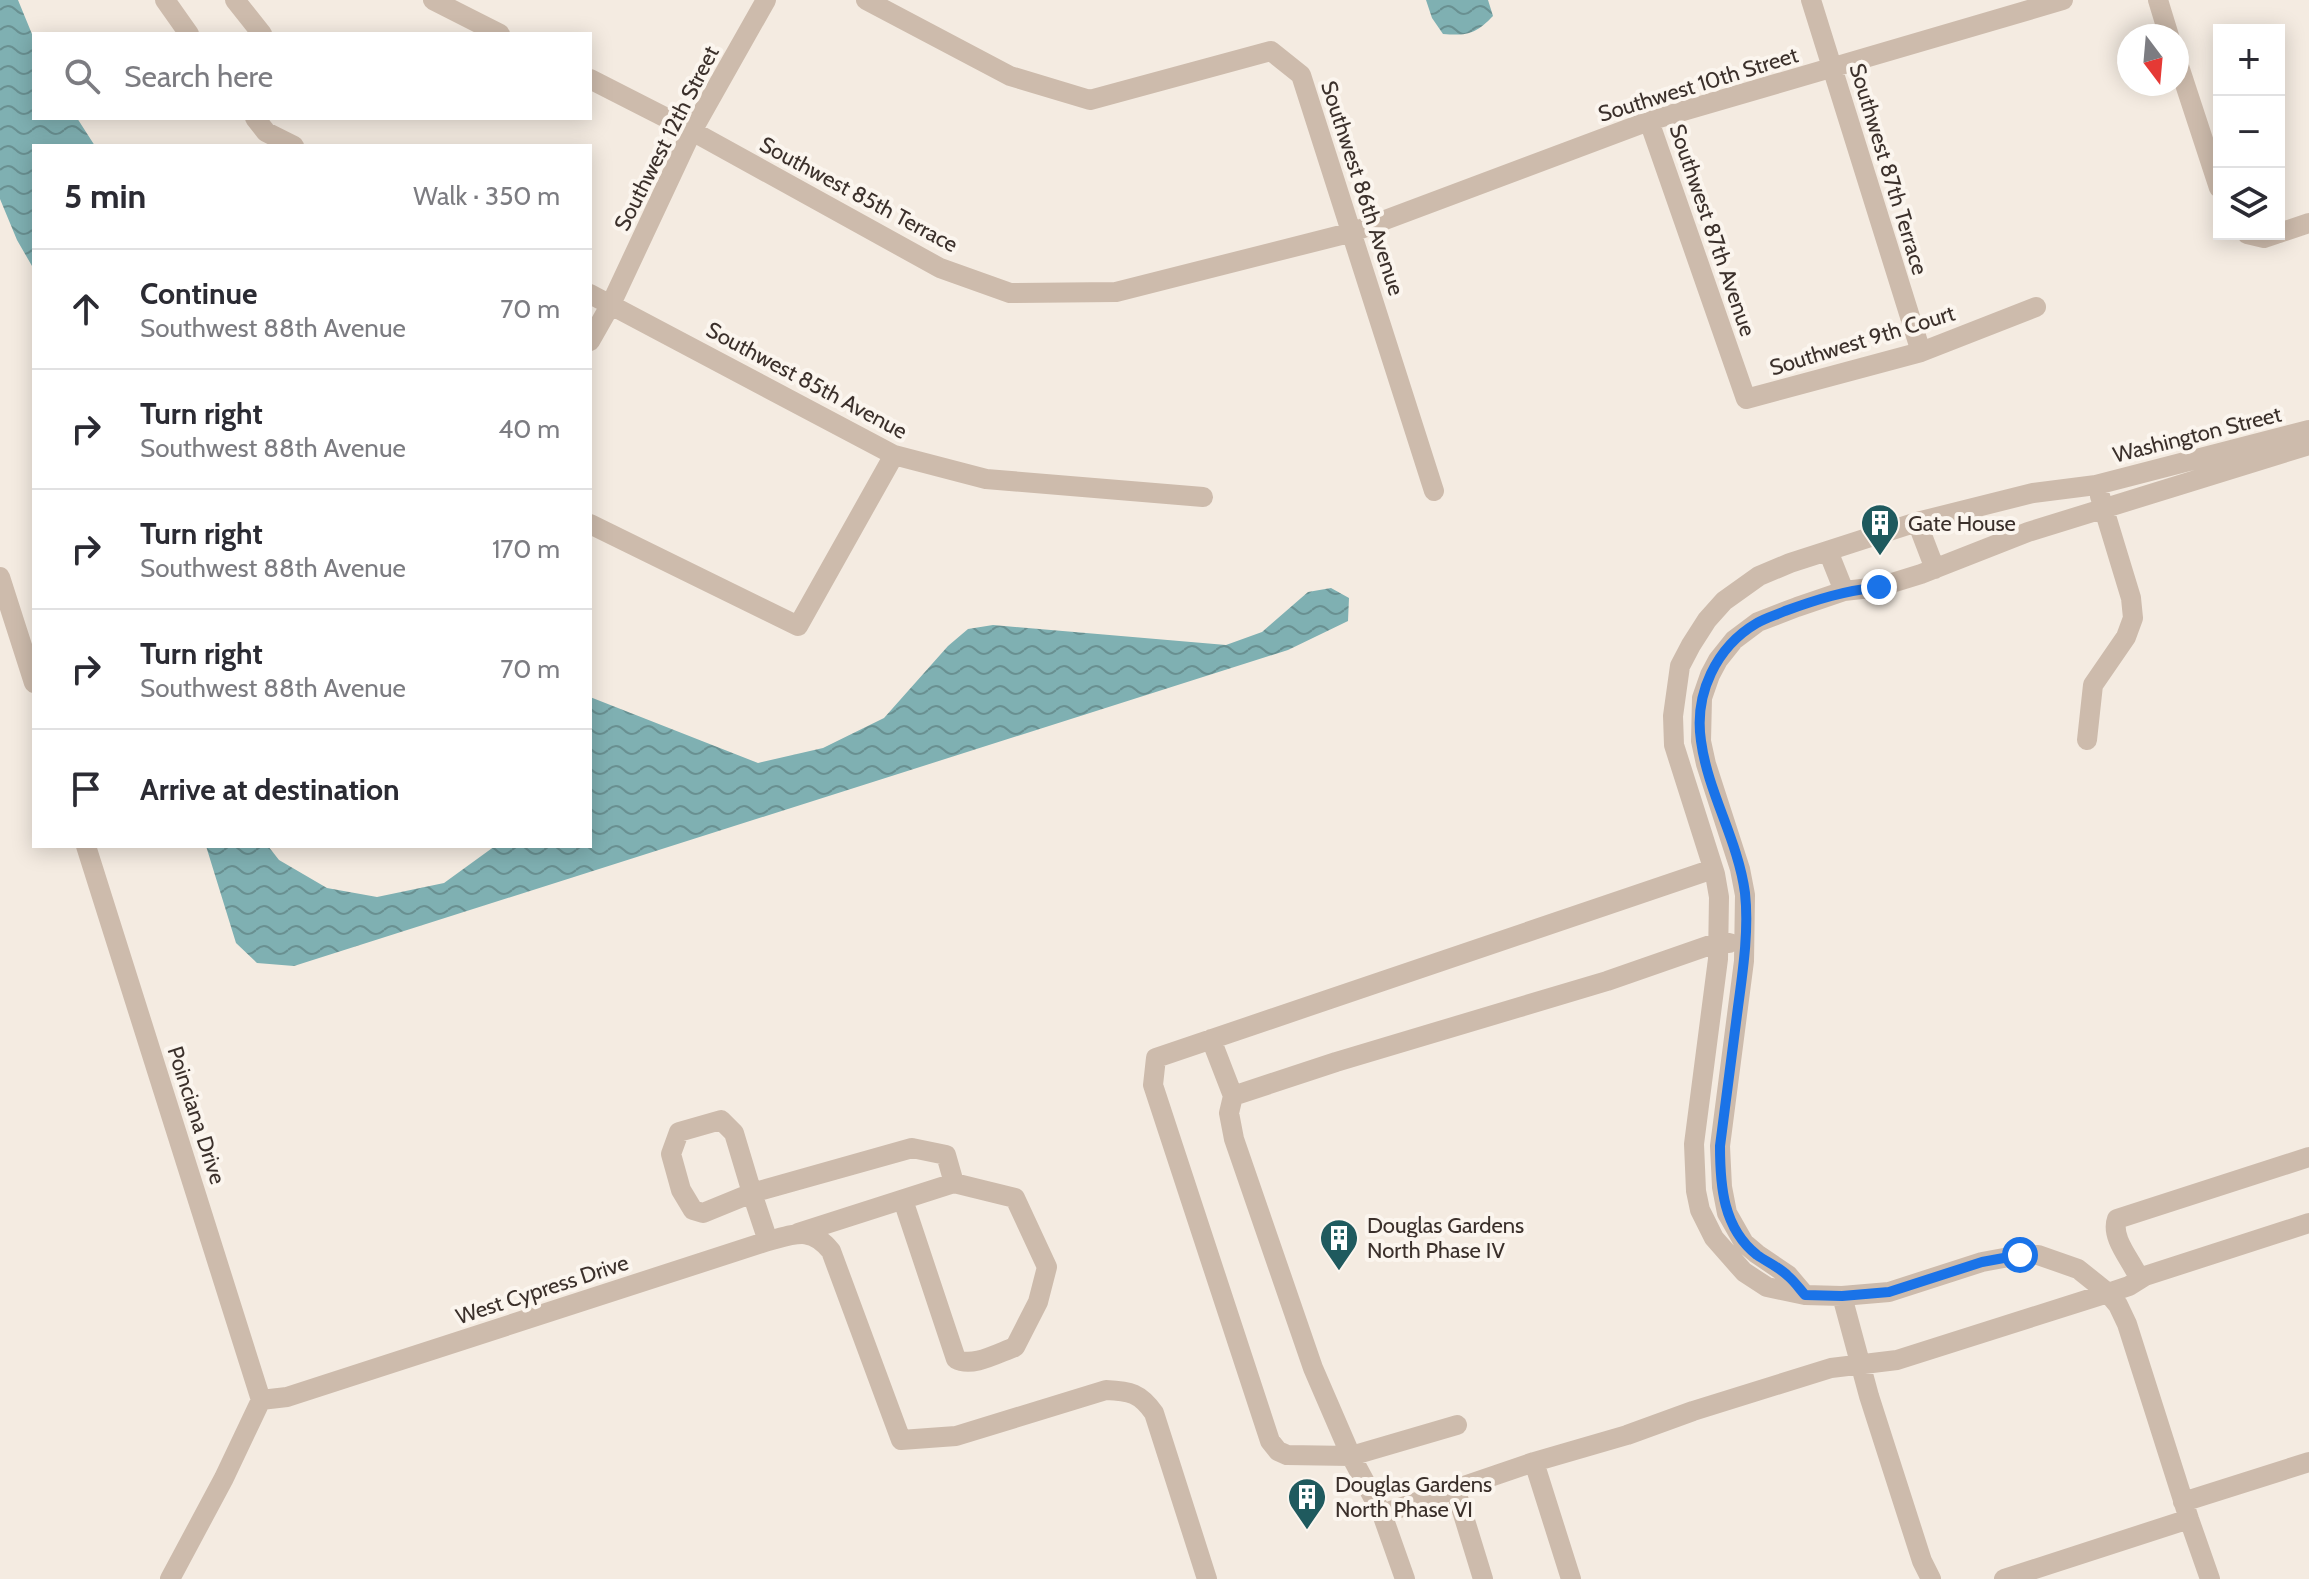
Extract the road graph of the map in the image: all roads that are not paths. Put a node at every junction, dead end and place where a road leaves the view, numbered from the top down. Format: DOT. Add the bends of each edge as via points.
graph roads {
  1 [pos="235,0"];
  2 [pos="433,0"];
  3 [pos="766,0"];
  4 [pos="866,0"];
  5 [pos="1811,0"];
  6 [pos="2063,0"];
  7 [pos="2158,0"];
  8 [pos="172,2"];
  9 [pos="2017,7"];
  10 [pos="2165,24"];
  11 [pos="188,32"];
  12 [pos="260,32"];
  13 [pos="496,32"];
  14 [pos="1832,68"];
  15 [pos="592,80"];
  16 [pos="2189,96"];
  17 [pos="1649,121"];
  18 [pos="692,131"];
  19 [pos="260,132"];
  20 [pos="289,144"];
  21 [pos="2213,170"];
  22 [pos="2309,223"];
  23 [pos="2285,231"];
  24 [pos="1353,232"];
  25 [pos="592,295"];
  26 [pos="611,304"];
  27 [pos="2036,307"];
  28 [pos="592,337"];
  29 [pos="1921,352"];
  30 [pos="1746,399"];
  31 [pos="2309,430"];
  32 [pos="2309,445"];
  33 [pos="894,455"];
  34 [pos="2096,485"];
  35 [pos="1434,491"];
  36 [pos="1203,497"];
  37 [pos="2103,510"];
  38 [pos="1917,522"];
  39 [pos="592,525"];
  40 [pos="1828,551"];
  41 [pos="1935,569"];
  42 [pos="0,577"];
  43 [pos="1844,591"];
  44 [pos="32,677"];
  45 [pos="1673,716"];
  46 [pos="1700,717"];
  47 [pos="2087,740"];
  48 [pos="87,848"];
  49 [pos="1713,869"];
  50 [pos="1719,942"];
  51 [pos="1744,945"];
  52 [pos="1211,1039"];
  53 [pos="1233,1096"];
  54 [pos="2309,1157"];
  55 [pos="954,1183"];
  56 [pos="752,1193"];
  57 [pos="903,1200"];
  58 [pos="2309,1223"];
  59 [pos="797,1233"];
  60 [pos="768,1241"];
  61 [pos="1730,1241"];
  62 [pos="2139,1278"];
  63 [pos="2108,1293"];
  64 [pos="1842,1296"];
  65 [pos="1860,1365"];
  66 [pos="261,1400"];
  67 [pos="1457,1425"];
  68 [pos="1351,1456"];
  69 [pos="1534,1462"];
  70 [pos="2309,1462"];
  71 [pos="1455,1488"];
  72 [pos="2186,1510"];
  73 [pos="1382,1514"];
  74 [pos="170,1579"];
  75 [pos="1207,1579"];
  76 [pos="1405,1579"];
  77 [pos="1483,1579"];
  78 [pos="1571,1579"];
  79 [pos="1931,1579"];
  80 [pos="2004,1579"];
  81 [pos="2210,1579"];
  1 -- 12 [label="street"];
  2 -- 13 [label="street"];
  3 -- 18 [label="street, Southwest 12th Street"];
  4 -- 24 [label="street, Southwest 86th Avenue" via="1010,76 1090,100 1271,51 1301,75"];
  5 -- 14 [label="street, Southwest 87th Terrace"];
  6 -- 9 [label="street, Southwest 10th Street"];
  7 -- 10 [label="street"];
  8 -- 11 [label="street"];
  9 -- 14 [label="street, Southwest 10th Street"];
  14 -- 17 [label="street, Southwest 10th Street"];
  14 -- 29 [label="street, Southwest 87th Terrace"];
  15 -- 18 [label="street, Southwest 85th Terrace"];
  16 -- 21 [label="street"];
  17 -- 24 [label="street, Southwest 10th Street"];
  17 -- 30 [label="street, Southwest 87th Avenue"];
  18 -- 24 [label="street, Southwest 85th Terrace" via="940,268 1010,293 1116,292"];
  18 -- 26 [label="street, Southwest 12th Street"];
  19 -- 20 [label="street"];
  22 -- 23 [label="street"];
  24 -- 35 [label="street, Southwest 86th Avenue"];
  25 -- 26 [label="street, Southwest 85th Avenue"];
  26 -- 28 [label="street, Southwest 12th Street"];
  26 -- 33 [label="street, Southwest 85th Avenue"];
  27 -- 29 [label="street, Southwest 9th Court"];
  29 -- 30 [label="street, Southwest 9th Court"];
  31 -- 34 [label="street, Washington Street"];
  32 -- 37 [label="street, Washington Street"];
  33 -- 36 [label="street, Southwest 85th Avenue" via="986,479"];
  33 -- 39 [label="street" via="798,626"];
  34 -- 37 [label="street"];
  34 -- 38 [label="street, Washington Street" via="2033,493"];
  37 -- 41 [label="street, Washington Street" via="2028,532"];
  37 -- 47 [label="street" via="2133,618 2093,685"];
  38 -- 40 [label="street, Washington Street"];
  38 -- 41 [label="street"];
  40 -- 43 [label="street"];
  40 -- 45 [label="street, Washington Street" via="1759,576 1724,601 1680,666"];
  41 -- 43 [label="street, Washington Street" via="1879,587"];
  42 -- 44 [label="street"];
  43 -- 46 [label="street, Washington Street" via="1758,622 1734,640 1710,675"];
  45 -- 46 [label="street"];
  45 -- 49 [label="street, Washington Street" via="1674,745"];
  46 -- 51 [label="street, Washington Street" via="1706,764 1740,869"];
  48 -- 66 [label="street, Poinciana Drive"];
  49 -- 50 [label="street, Washington Street"];
  49 -- 52 [label="street"];
  50 -- 51 [label="street"];
  50 -- 53 [label="street"];
  50 -- 61 [label="street, Washington Street" via="1694,1174 1706,1223"];
  51 -- 61 [label="street, Washington Street" via="1720,1146"];
  52 -- 53 [label="street"];
  52 -- 68 [label="street" via="1156,1058 1153,1085 1270,1441 1287,1455"];
  53 -- 68 [label="street" via="1229,1113 1234,1139 1313,1368"];
  54 -- 62 [label="street" via="2117,1219 2116,1235"];
  55 -- 56 [label="street" via="946,1155 912,1148"];
  55 -- 57 [label="street, West Cypress Drive"];
  55 -- 57 [label="street" via="1015,1198 1047,1267 1038,1302 1015,1347 968,1363 956,1359"];
  56 -- 56 [label="street" via="703,1213 693,1210 671,1154 679,1132 721,1120 734,1133"];
  56 -- 60 [label="street"];
  57 -- 59 [label="street, West Cypress Drive"];
  58 -- 62 [label="street"];
  59 -- 60 [label="street, West Cypress Drive"];
  59 -- 75 [label="street" via="815,1235 831,1251 901,1440 956,1436 1106,1390 1143,1398 1154,1413"];
  60 -- 66 [label="street, West Cypress Drive" via="287,1397"];
  61 -- 64 [label="street" via="1788,1275 1805,1295"];
  62 -- 63 [label="street"];
  63 -- 64 [label="street" via="2078,1269 2038,1255 2020,1255 1889,1292"];
  63 -- 65 [label="street" via="1897,1360"];
  63 -- 72 [label="street" via="2127,1324"];
  64 -- 65 [label="street"];
  65 -- 69 [label="street" via="1831,1368"];
  65 -- 79 [label="street"];
  66 -- 74 [label="street"];
  67 -- 68 [label="street"];
  68 -- 73 [label="street"];
  69 -- 71 [label="street"];
  69 -- 78 [label="street"];
  70 -- 72 [label="street"];
  71 -- 73 [label="street"];
  71 -- 77 [label="street"];
  72 -- 80 [label="street"];
  72 -- 81 [label="street"];
  73 -- 76 [label="street"];
}
